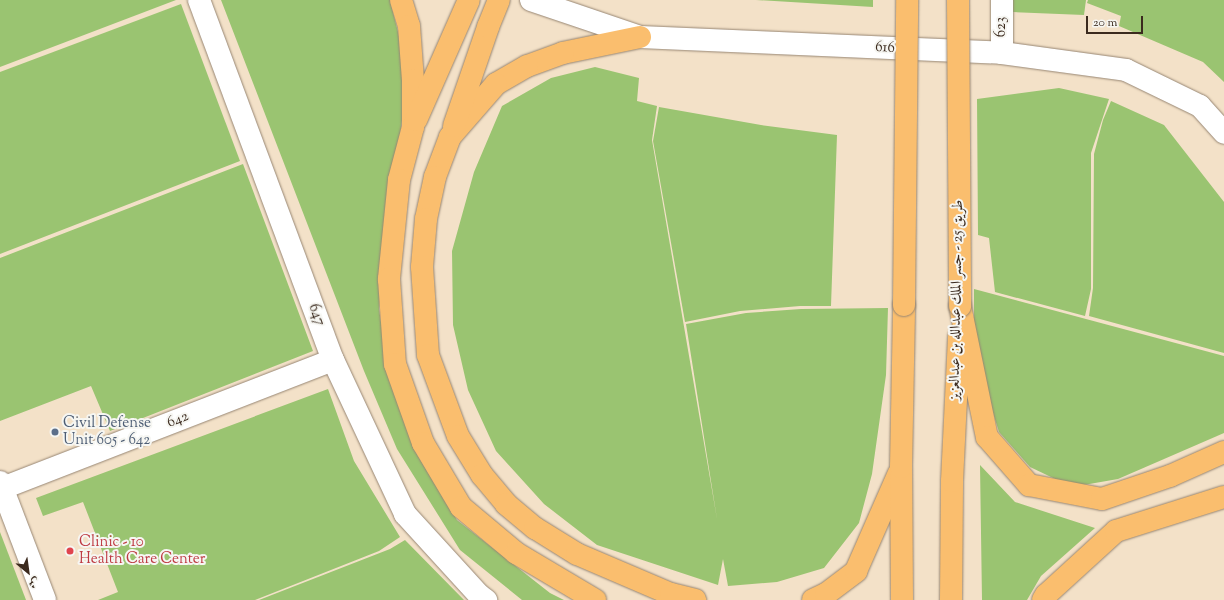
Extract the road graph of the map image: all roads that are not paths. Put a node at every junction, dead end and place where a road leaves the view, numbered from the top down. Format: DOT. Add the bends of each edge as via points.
graph roads {
  1 [pos="199,0"];
  2 [pos="401,0"];
  3 [pos="469,0"];
  4 [pos="499,0"];
  5 [pos="531,0"];
  6 [pos="907,0"];
  7 [pos="958,0"];
  8 [pos="1002,0"];
  9 [pos="640,37"];
  10 [pos="1002,53"];
  11 [pos="413,128"];
  12 [pos="1224,133"];
  13 [pos="450,137"];
  14 [pos="960,306"];
  15 [pos="333,360"];
  16 [pos="1224,452"];
  17 [pos="902,467"];
  18 [pos="1,487"];
  19 [pos="1224,497"];
  20 [pos="45,600"];
  21 [pos="486,600"];
  22 [pos="595,600"];
  23 [pos="695,600"];
  24 [pos="813,600"];
  25 [pos="902,600"];
  26 [pos="950,600"];
  27 [pos="1043,600"];
  1 -- 15 [label="street, 647"];
  2 -- 11 [label="main road" via="409,33 414,80"];
  3 -- 11 [label="main road"];
  4 -- 13 [label="main road"];
  5 -- 9 [label="street, 616"];
  6 -- 17 [label="main road, bridge"];
  7 -- 14 [label="main road, طريق 25 - جسر الملك عبدالله بن عبدالعزيز, bridge"];
  8 -- 10 [label="street, 623"];
  9 -- 10 [label="street, 616"];
  9 -- 13 [label="main road" via="563,53 527,66 496,84"];
  10 -- 12 [label="street, 616" via="1126,70 1200,106"];
  11 -- 22 [label="main road" via="400,180 389,279 395,364 423,443 462,507 516,553"];
  13 -- 23 [label="main road" via="435,177 426,219 422,267 428,355 458,436 482,475 506,504 535,528 584,557 671,594"];
  14 -- 16 [label="main road" via="988,437 1029,485 1102,499 1170,476"];
  14 -- 26 [label="main road, طريق 25 - جسر الملك عبدالله بن عبدالعزيز" via="952,481"];
  15 -- 18 [label="street, 642"];
  15 -- 21 [label="street, 647" via="405,514"];
  17 -- 24 [label="main road" via="856,570 826,594"];
  17 -- 25 [label="main road"];
  18 -- 20 [label="street"];
  19 -- 27 [label="main road" via="1116,531"];
}
